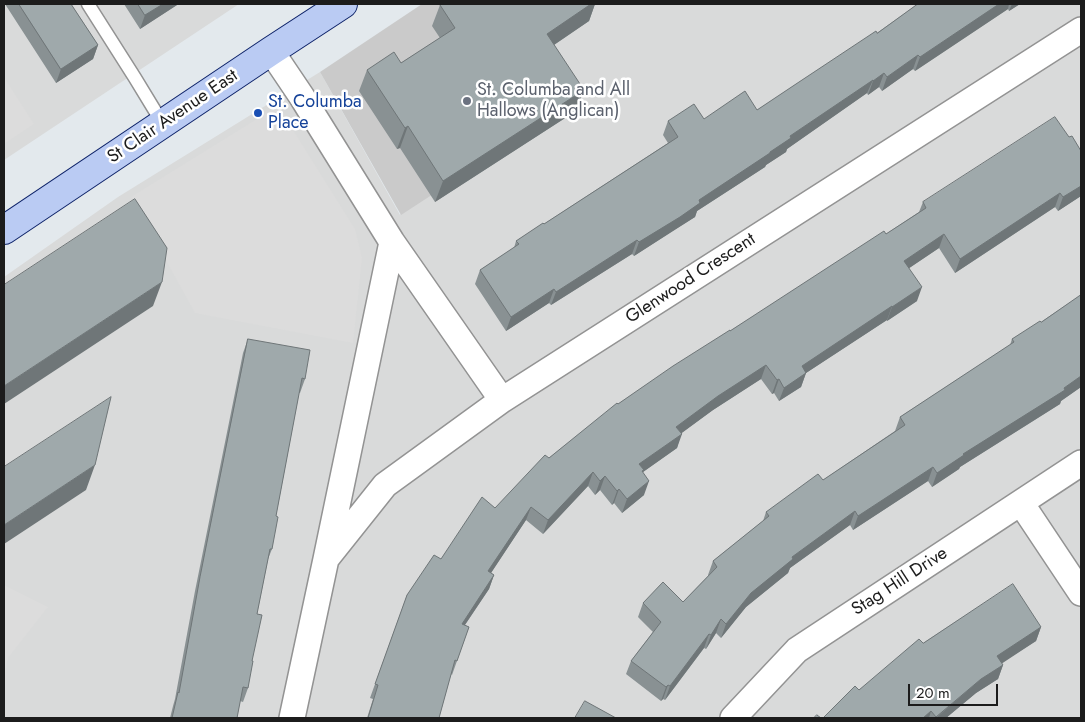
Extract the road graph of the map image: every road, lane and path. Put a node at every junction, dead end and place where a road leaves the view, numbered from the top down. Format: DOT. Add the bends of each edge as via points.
graph roads {
  1 [pos="88,4"];
  2 [pos="342,4"];
  3 [pos="1078,39"];
  4 [pos="271,51"];
  5 [pos="163,124"];
  6 [pos="4,230"];
  7 [pos="392,242"];
  8 [pos="502,400"];
  9 [pos="1081,463"];
  10 [pos="1021,503"];
  11 [pos="326,559"];
  12 [pos="1081,593"];
  13 [pos="292,718"];
  14 [pos="733,718"];
  1 -- 5 [label="lane"];
  2 -- 4 [label="main road, St Clair Avenue East"];
  3 -- 8 [label="street, Glenwood Crescent"];
  4 -- 5 [label="main road, St Clair Avenue East"];
  4 -- 7 [label="street"];
  5 -- 6 [label="main road, St Clair Avenue East"];
  7 -- 8 [label="street"];
  7 -- 11 [label="street, Glenwood Crescent"];
  8 -- 11 [label="street, Glenwood Crescent" via="385,485"];
  9 -- 10 [label="street, Stag Hill Drive"];
  10 -- 12 [label="street"];
  10 -- 14 [label="street, Stag Hill Drive" via="797,650"];
  11 -- 13 [label="street, Glenwood Crescent"];
}
